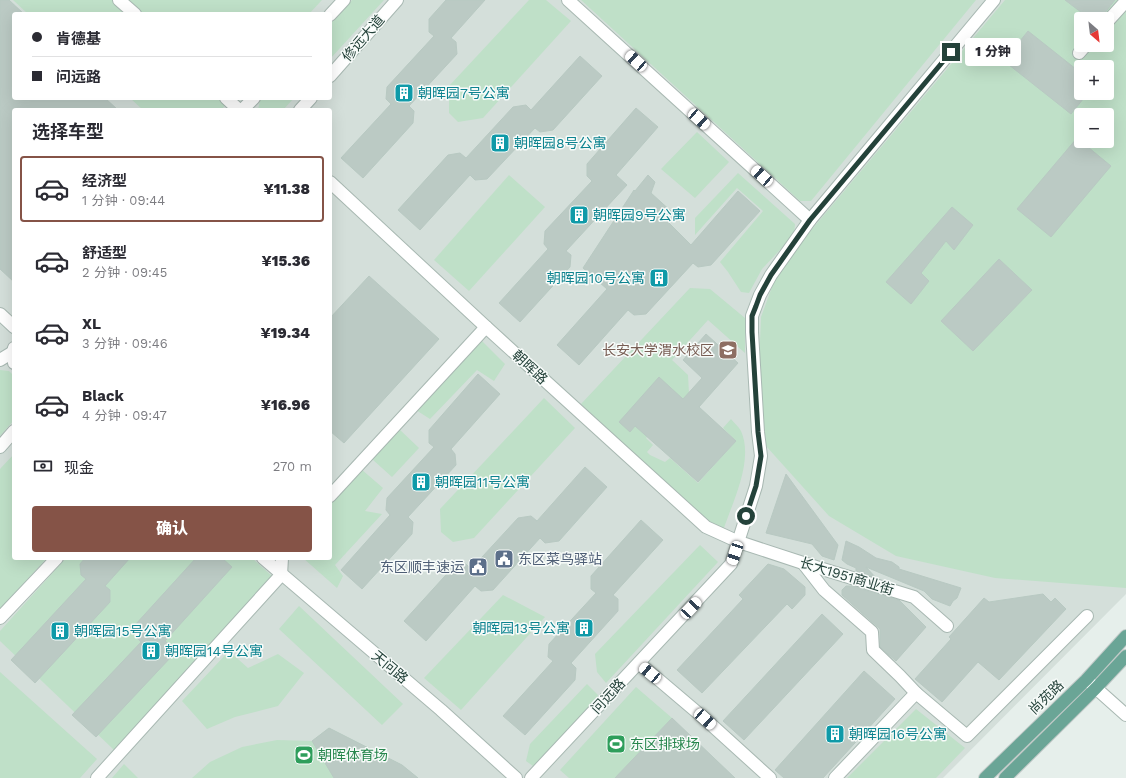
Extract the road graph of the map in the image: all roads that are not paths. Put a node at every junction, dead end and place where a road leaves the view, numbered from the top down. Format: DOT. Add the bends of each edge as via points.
graph roads {
  1 [pos="119,0"];
  2 [pos="344,0"];
  3 [pos="396,0"];
  4 [pos="568,0"];
  5 [pos="994,0"];
  6 [pos="1126,1"];
  7 [pos="132,12"];
  8 [pos="332,13"];
  9 [pos="1114,14"];
  10 [pos="332,74"];
  11 [pos="228,100"];
  12 [pos="252,100"];
  13 [pos="309,100"];
  14 [pos="237,108"];
  15 [pos="244,108"];
  16 [pos="302,108"];
  17 [pos="332,184"];
  18 [pos="810,220"];
  19 [pos="0,314"];
  20 [pos="12,325"];
  21 [pos="486,327"];
  22 [pos="12,355"];
  23 [pos="0,360"];
  24 [pos="12,433"];
  25 [pos="0,447"];
  26 [pos="332,494"];
  27 [pos="739,542"];
  28 [pos="55,560"];
  29 [pos="265,560"];
  30 [pos="282,560"];
  31 [pos="803,563"];
  32 [pos="281,575"];
  33 [pos="1087,616"];
  34 [pos="0,618"];
  35 [pos="947,626"];
  36 [pos="1126,636"];
  37 [pos="1126,656"];
  38 [pos="639,663"];
  39 [pos="1086,680"];
  40 [pos="1096,688"];
  41 [pos="916,694"];
  42 [pos="1126,715"];
  43 [pos="96,778"];
  44 [pos="516,778"];
  45 [pos="531,778"];
  46 [pos="770,778"];
  47 [pos="835,778"];
  48 [pos="985,778"];
  49 [pos="1005,778"];
  1 -- 7 [label="street"];
  2 -- 8 [label="street"];
  3 -- 10 [label="street, 修远大道"];
  4 -- 18 [label="street"];
  5 -- 18 [label="street, 问远路"];
  6 -- 9 [label="street"];
  11 -- 14 [label="street"];
  12 -- 15 [label="street"];
  13 -- 16 [label="street"];
  17 -- 21 [label="street, 朝晖路"];
  18 -- 27 [label="street, 问远路" via="771,275 752,316 761,456 756,486"];
  19 -- 20 [label="street"];
  21 -- 26 [label="street"];
  21 -- 27 [label="street, 朝晖路" via="706,527"];
  22 -- 23 [label="street"];
  24 -- 25 [label="street"];
  27 -- 31 [label="street, 长大1951商业街"];
  27 -- 38 [label="street, 问远路" via="732,564"];
  28 -- 34 [label="street"];
  29 -- 32 [label="street, 天问路"];
  30 -- 32 [label="street"];
  31 -- 35 [label="street, 长大1951商业街" via="914,597"];
  31 -- 41 [label="street" via="824,590 872,632 873,650"];
  32 -- 43 [label="street"];
  32 -- 44 [label="street, 天问路" via="442,710"];
  33 -- 41 [label="street" via="967,736"];
  36 -- 39 [label="main road, 尚苑路"];
  37 -- 40 [label="main road, 尚苑路"];
  38 -- 45 [label="street, 问远路"];
  38 -- 46 [label="street"];
  39 -- 40 [label="street"];
  39 -- 48 [label="main road, 尚苑路"];
  40 -- 42 [label="street"];
  40 -- 49 [label="main road, 尚苑路"];
  41 -- 47 [label="street"];
}
